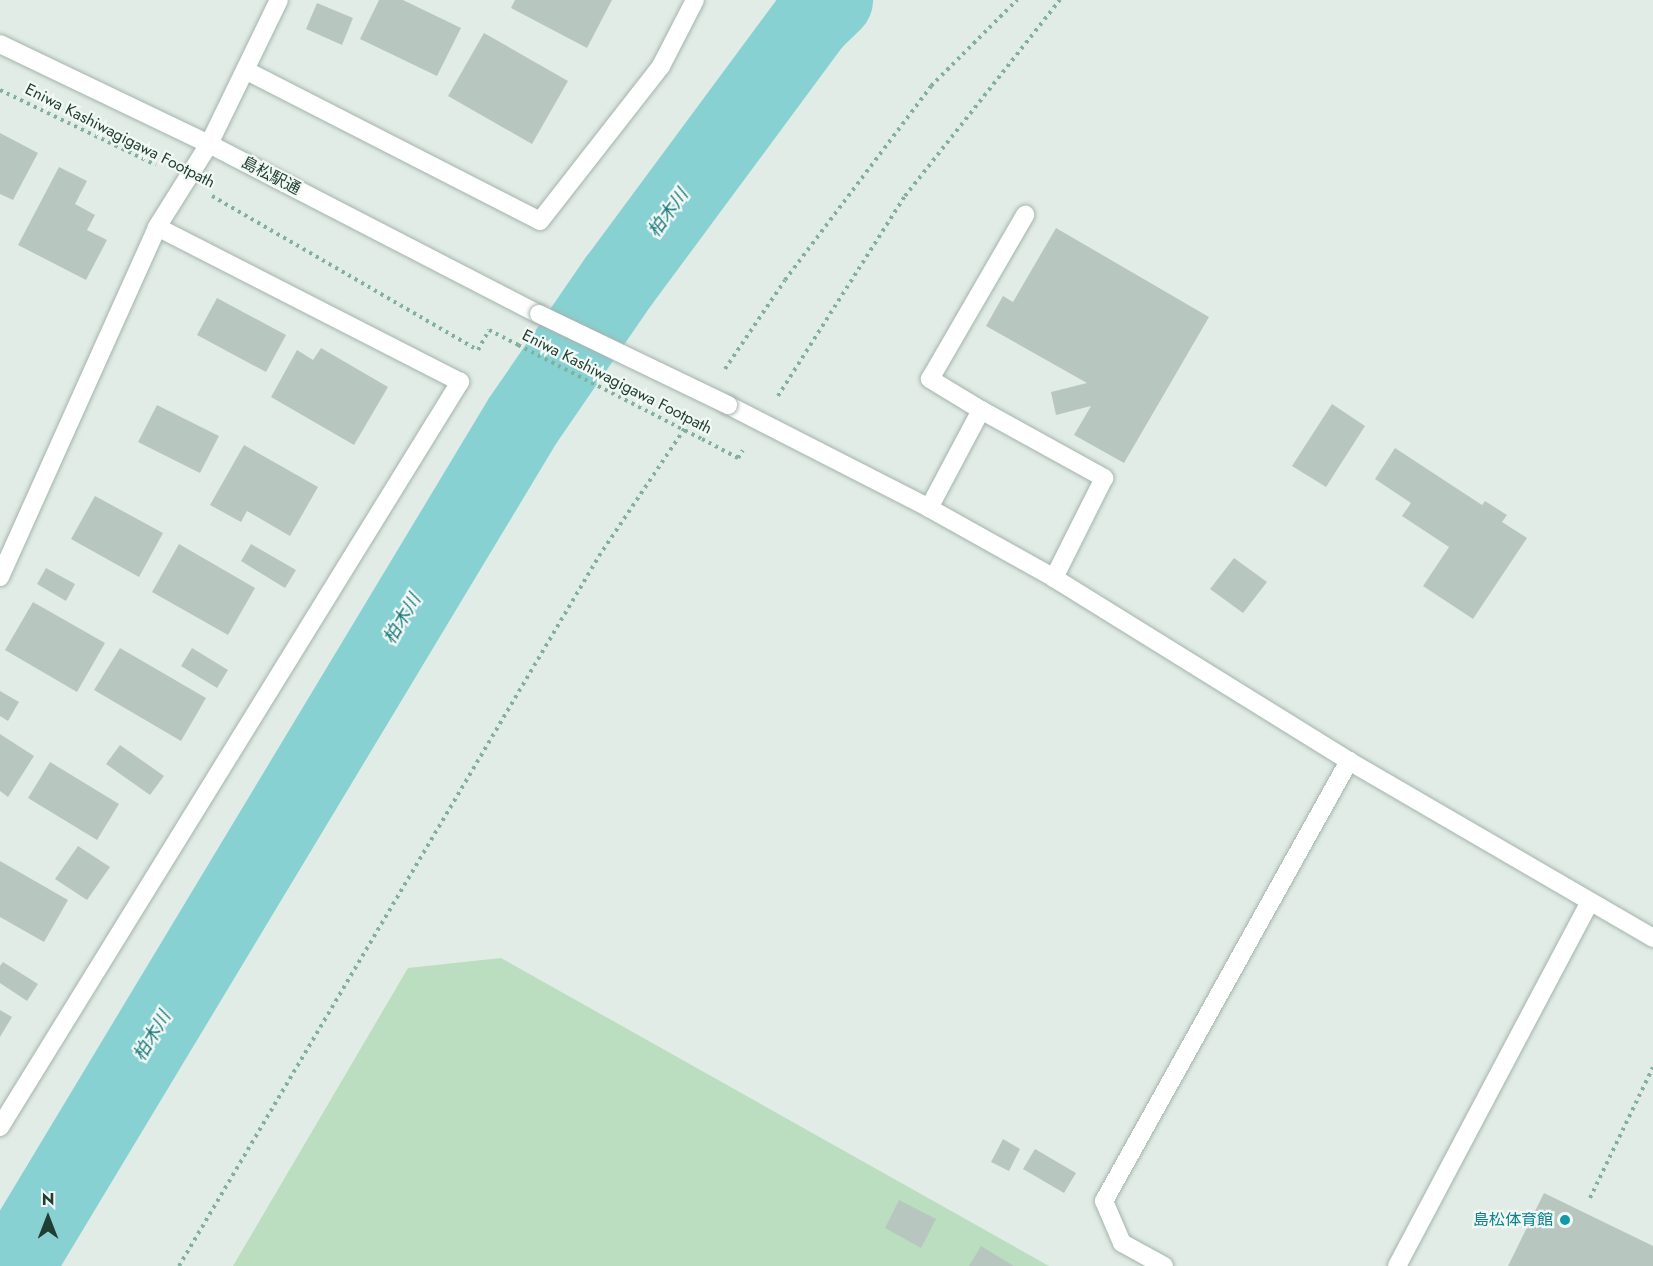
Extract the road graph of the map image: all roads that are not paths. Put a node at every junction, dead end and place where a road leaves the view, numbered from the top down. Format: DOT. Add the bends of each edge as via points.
graph roads {
  1 [pos="279,0"];
  2 [pos="695,0"];
  3 [pos="0,44"];
  4 [pos="245,70"];
  5 [pos="209,144"];
  6 [pos="1025,215"];
  7 [pos="157,227"];
  8 [pos="981,410"];
  9 [pos="929,508"];
  10 [pos="0,577"];
  11 [pos="1054,578"];
  12 [pos="1349,761"];
  13 [pos="1590,902"];
  14 [pos="1653,938"];
  15 [pos="0,1128"];
  16 [pos="1164,1266"];
  17 [pos="1397,1266"];
  1 -- 4 [label="street"];
  2 -- 4 [label="street" via="662,66 540,222"];
  3 -- 5 [label="street, 島松駅通"];
  4 -- 5 [label="street"];
  5 -- 7 [label="street"];
  5 -- 9 [label="street, 島松駅通, bridge"];
  6 -- 8 [label="street" via="930,379"];
  7 -- 10 [label="street"];
  7 -- 15 [label="street" via="460,382"];
  8 -- 9 [label="street"];
  8 -- 11 [label="street" via="1104,478"];
  9 -- 11 [label="street, 島松駅通"];
  11 -- 12 [label="street, 島松駅通"];
  12 -- 13 [label="street, 島松駅通"];
  12 -- 16 [label="street" via="1104,1201 1122,1243"];
  13 -- 14 [label="street, 島松駅通"];
  13 -- 17 [label="street"];
}
